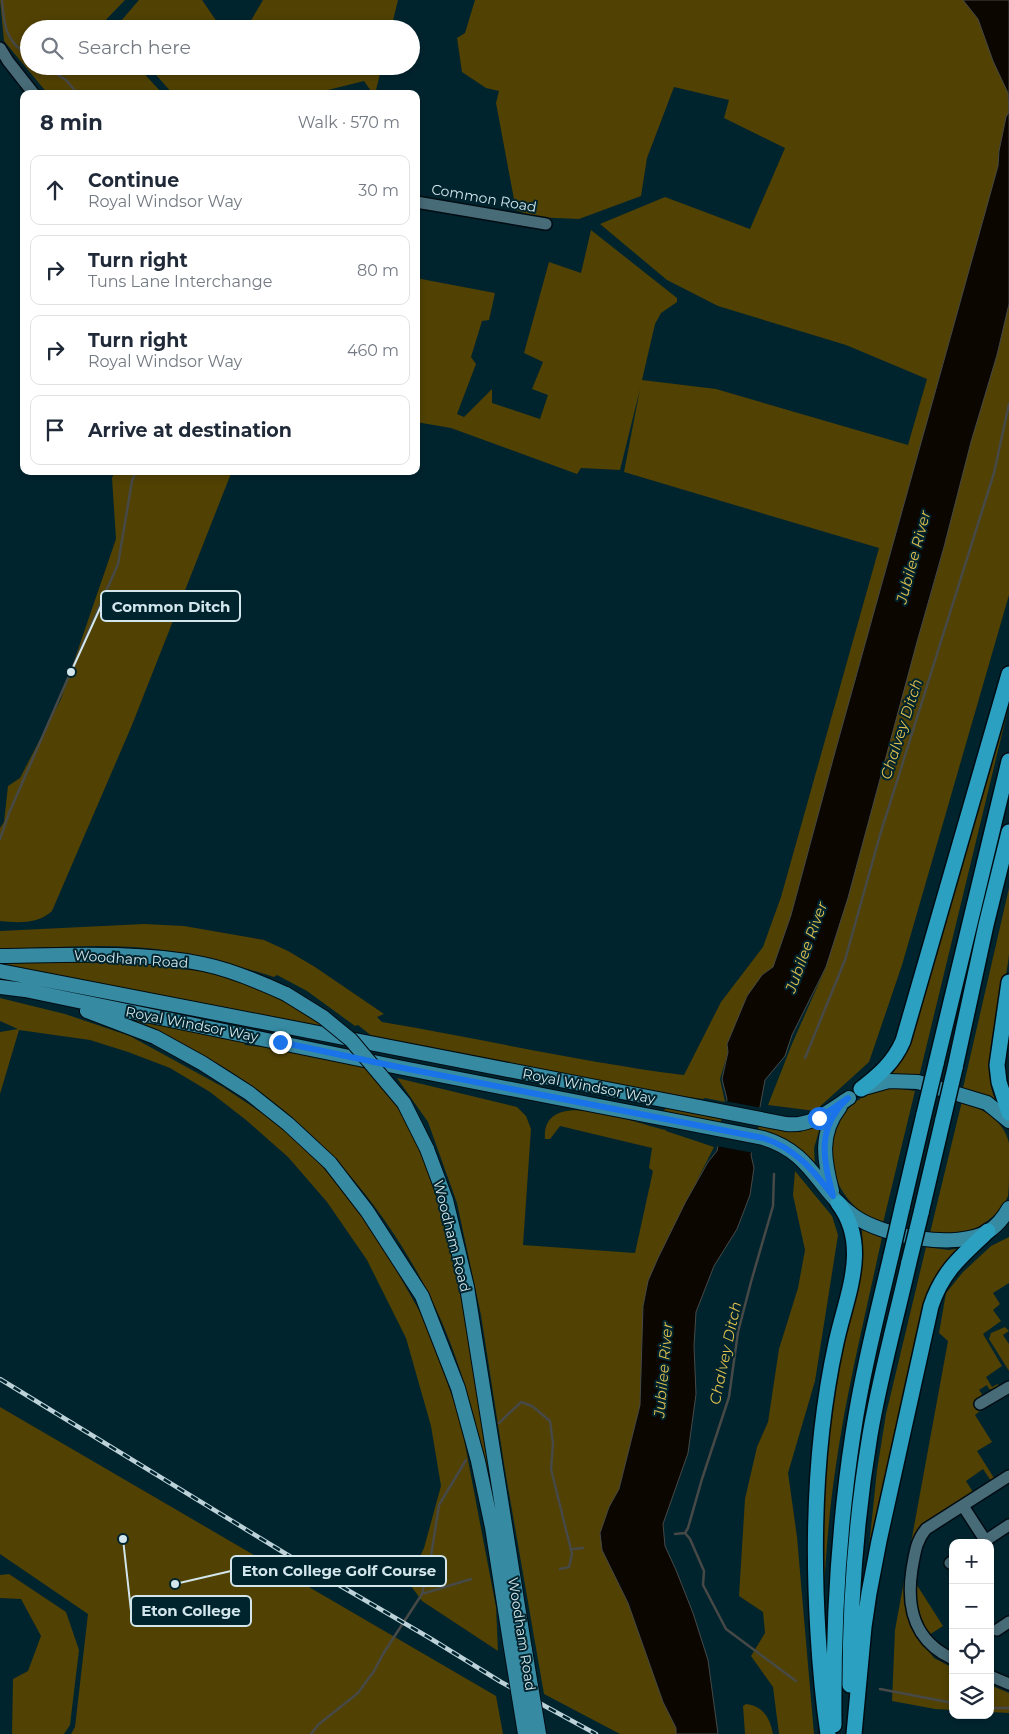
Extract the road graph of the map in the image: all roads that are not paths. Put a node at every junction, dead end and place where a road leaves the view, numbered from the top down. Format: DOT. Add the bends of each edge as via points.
graph roads {
  1 [pos="0,48"];
  2 [pos="31,90"];
  3 [pos="420,203"];
  4 [pos="546,224"];
  5 [pos="1009,674"];
  6 [pos="1009,761"];
  7 [pos="1009,832"];
  8 [pos="0,956"];
  9 [pos="0,972"];
  10 [pos="1009,982"];
  11 [pos="0,987"];
  12 [pos="25,990"];
  13 [pos="861,1089"];
  14 [pos="848,1098"];
  15 [pos="1009,1113"];
  16 [pos="1009,1122"];
  17 [pos="836,1199"];
  18 [pos="1009,1208"];
  19 [pos="998,1225"];
  20 [pos="1009,1387"];
  21 [pos="980,1404"];
  22 [pos="1009,1476"];
  23 [pos="963,1506"];
  24 [pos="1009,1525"];
  25 [pos="982,1539"];
  26 [pos="988,1539"];
  27 [pos="1009,1622"];
  28 [pos="997,1630"];
  29 [pos="949,1657"];
  30 [pos="994,1678"];
  31 [pos="1009,1684"];
  32 [pos="525,1734"];
  33 [pos="539,1734"];
  34 [pos="828,1734"];
  35 [pos="834,1734"];
  36 [pos="854,1734"];
  1 -- 2 [label="street"];
  3 -- 4 [label="street, Common Road"];
  5 -- 13 [label="highway" via="903,1041 886,1068"];
  6 -- 35 [label="highway, bridge" via="859,1398 845,1492 835,1609"];
  7 -- 36 [label="highway, bridge" via="870,1434 856,1542 850,1633"];
  8 -- 33 [label="main road, Woodham Road, bridge" via="164,958 205,964 245,977 286,994 323,1017 351,1040 404,1103 428,1149 446,1200 467,1288"];
  9 -- 14 [label="main road, Royal Windsor Way" via="793,1125 819,1118"];
  10 -- 15 [label="highway" via="997,1065"];
  11 -- 12 [label="main road, Royal Windsor Way"];
  12 -- 17 [label="main road, Royal Windsor Way" via="763,1138 801,1158"];
  12 -- 32 [label="main road, Woodham Road, bridge" via="155,1037 249,1093 330,1163 367,1211 422,1296 458,1388 492,1527"];
  13 -- 14 [label="main road, Royal Windsor Way"];
  13 -- 16 [label="main road, Royal Windsor Way" via="889,1081 918,1082 987,1103"];
  14 -- 17 [label="main road" via="834,1115 825,1138 825,1162"];
  17 -- 19 [label="main road, Royal Windsor Way" via="870,1225 933,1241 954,1241"];
  17 -- 34 [label="highway" via="852,1228 856,1251 824,1410 815,1495 816,1609"];
  18 -- 19 [label="main road"];
  19 -- 36 [label="highway" via="948,1270 931,1306 879,1541 864,1626"];
  20 -- 21 [label="street"];
  22 -- 23 [label="street"];
  23 -- 25 [label="street"];
  23 -- 29 [label="street" via="926,1529 919,1538 909,1594 912,1615 922,1636"];
  24 -- 26 [label="street"];
  27 -- 28 [label="street"];
  30 -- 31 [label="street"];
}
